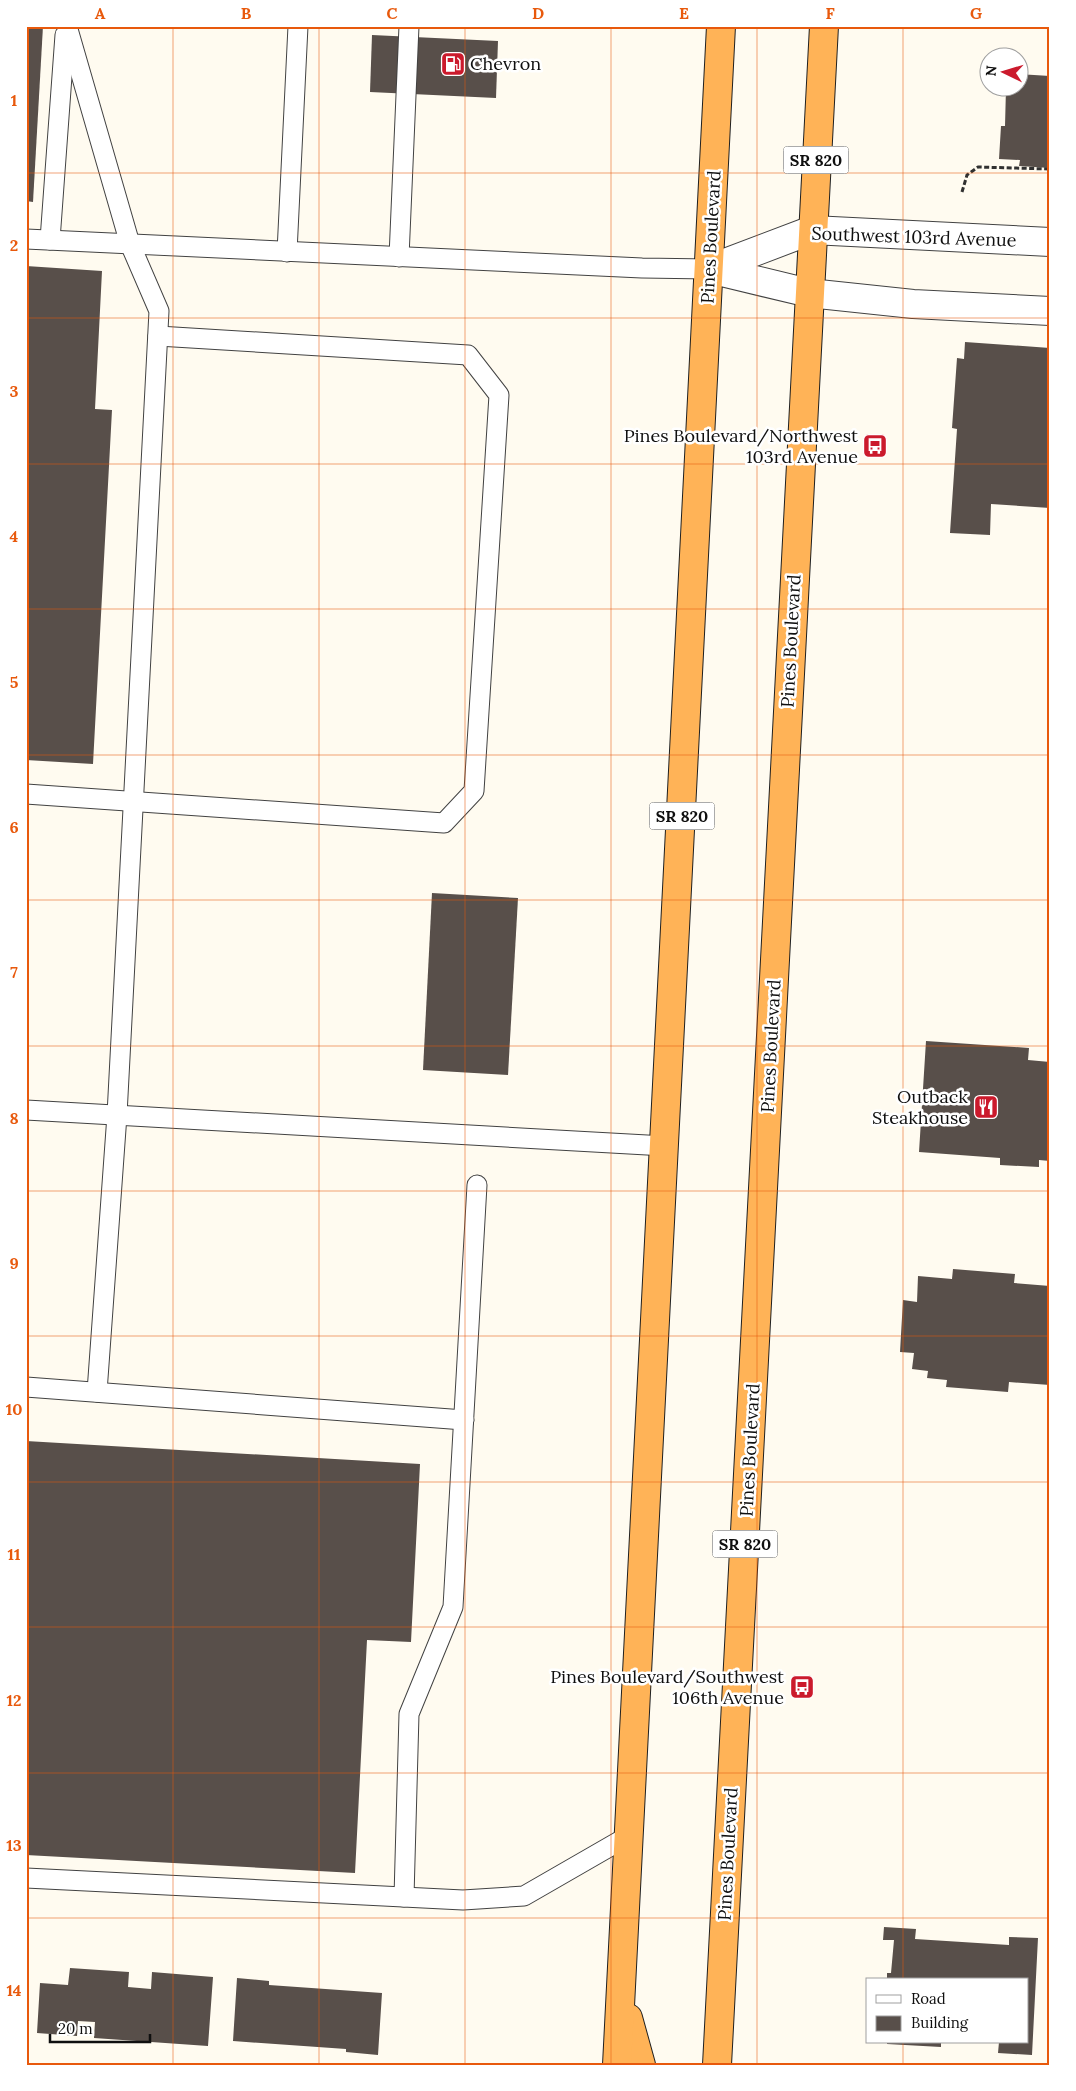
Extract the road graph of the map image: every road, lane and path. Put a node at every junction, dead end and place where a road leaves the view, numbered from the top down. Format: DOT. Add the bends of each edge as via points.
graph roads {
  1 [pos="66,26"];
  2 [pos="298,26"];
  3 [pos="409,26"];
  4 [pos="721,26"];
  5 [pos="824,26"];
  6 [pos="1050,169"];
  7 [pos="962,192"];
  8 [pos="812,230"];
  9 [pos="26,239"];
  10 [pos="50,240"];
  11 [pos="1050,242"];
  12 [pos="130,244"];
  13 [pos="287,252"];
  14 [pos="399,257"];
  15 [pos="709,269"];
  16 [pos="809,293"];
  17 [pos="1050,311"];
  18 [pos="158,336"];
  19 [pos="26,794"];
  20 [pos="133,801"];
  21 [pos="26,1110"];
  22 [pos="117,1115"];
  23 [pos="665,1146"];
  24 [pos="477,1185"];
  25 [pos="26,1387"];
  26 [pos="97,1392"];
  27 [pos="464,1420"];
  28 [pos="630,1835"];
  29 [pos="26,1878"];
  30 [pos="404,1897"];
  31 [pos="622,1998"];
  32 [pos="617,2065"];
  33 [pos="640,2065"];
  34 [pos="718,2065"];
  1 -- 10 [label="lane"];
  1 -- 12 [label="lane"];
  2 -- 13 [label="lane"];
  3 -- 14 [label="lane"];
  4 -- 15 [label="highway, Pines Boulevard / SR 820"];
  5 -- 8 [label="highway, Pines Boulevard / SR 820"];
  6 -- 7 [label="path" via="978,167 967,175"];
  8 -- 11 [label="street, Southwest 103rd Avenue"];
  8 -- 15 [label="street, Southwest 103rd Avenue"];
  8 -- 16 [label="highway, Pines Boulevard / SR 820"];
  9 -- 10 [label="lane"];
  10 -- 12 [label="lane"];
  12 -- 13 [label="lane"];
  12 -- 18 [label="lane" via="159,311"];
  13 -- 14 [label="lane"];
  14 -- 15 [label="lane"];
  15 -- 16 [label="street"];
  15 -- 23 [label="highway, Pines Boulevard / SR 820"];
  16 -- 17 [label="street" via="913,304"];
  16 -- 34 [label="highway, Pines Boulevard / SR 820"];
  18 -- 20 [label="lane"];
  18 -- 20 [label="lane" via="468,355 499,395 474,791 444,823"];
  19 -- 20 [label="lane"];
  20 -- 22 [label="lane"];
  21 -- 22 [label="lane"];
  22 -- 23 [label="lane"];
  22 -- 26 [label="lane"];
  23 -- 28 [label="highway, Pines Boulevard / SR 820"];
  24 -- 27 [label="lane"];
  25 -- 26 [label="lane"];
  26 -- 27 [label="lane"];
  27 -- 30 [label="lane" via="453,1607 409,1714"];
  28 -- 30 [label="lane" via="524,1896 463,1900"];
  28 -- 31 [label="highway, Pines Boulevard / SR 820"];
  29 -- 30 [label="lane"];
  31 -- 32 [label="highway, Pines Boulevard / SR 820"];
  31 -- 33 [label="highway"];
}
